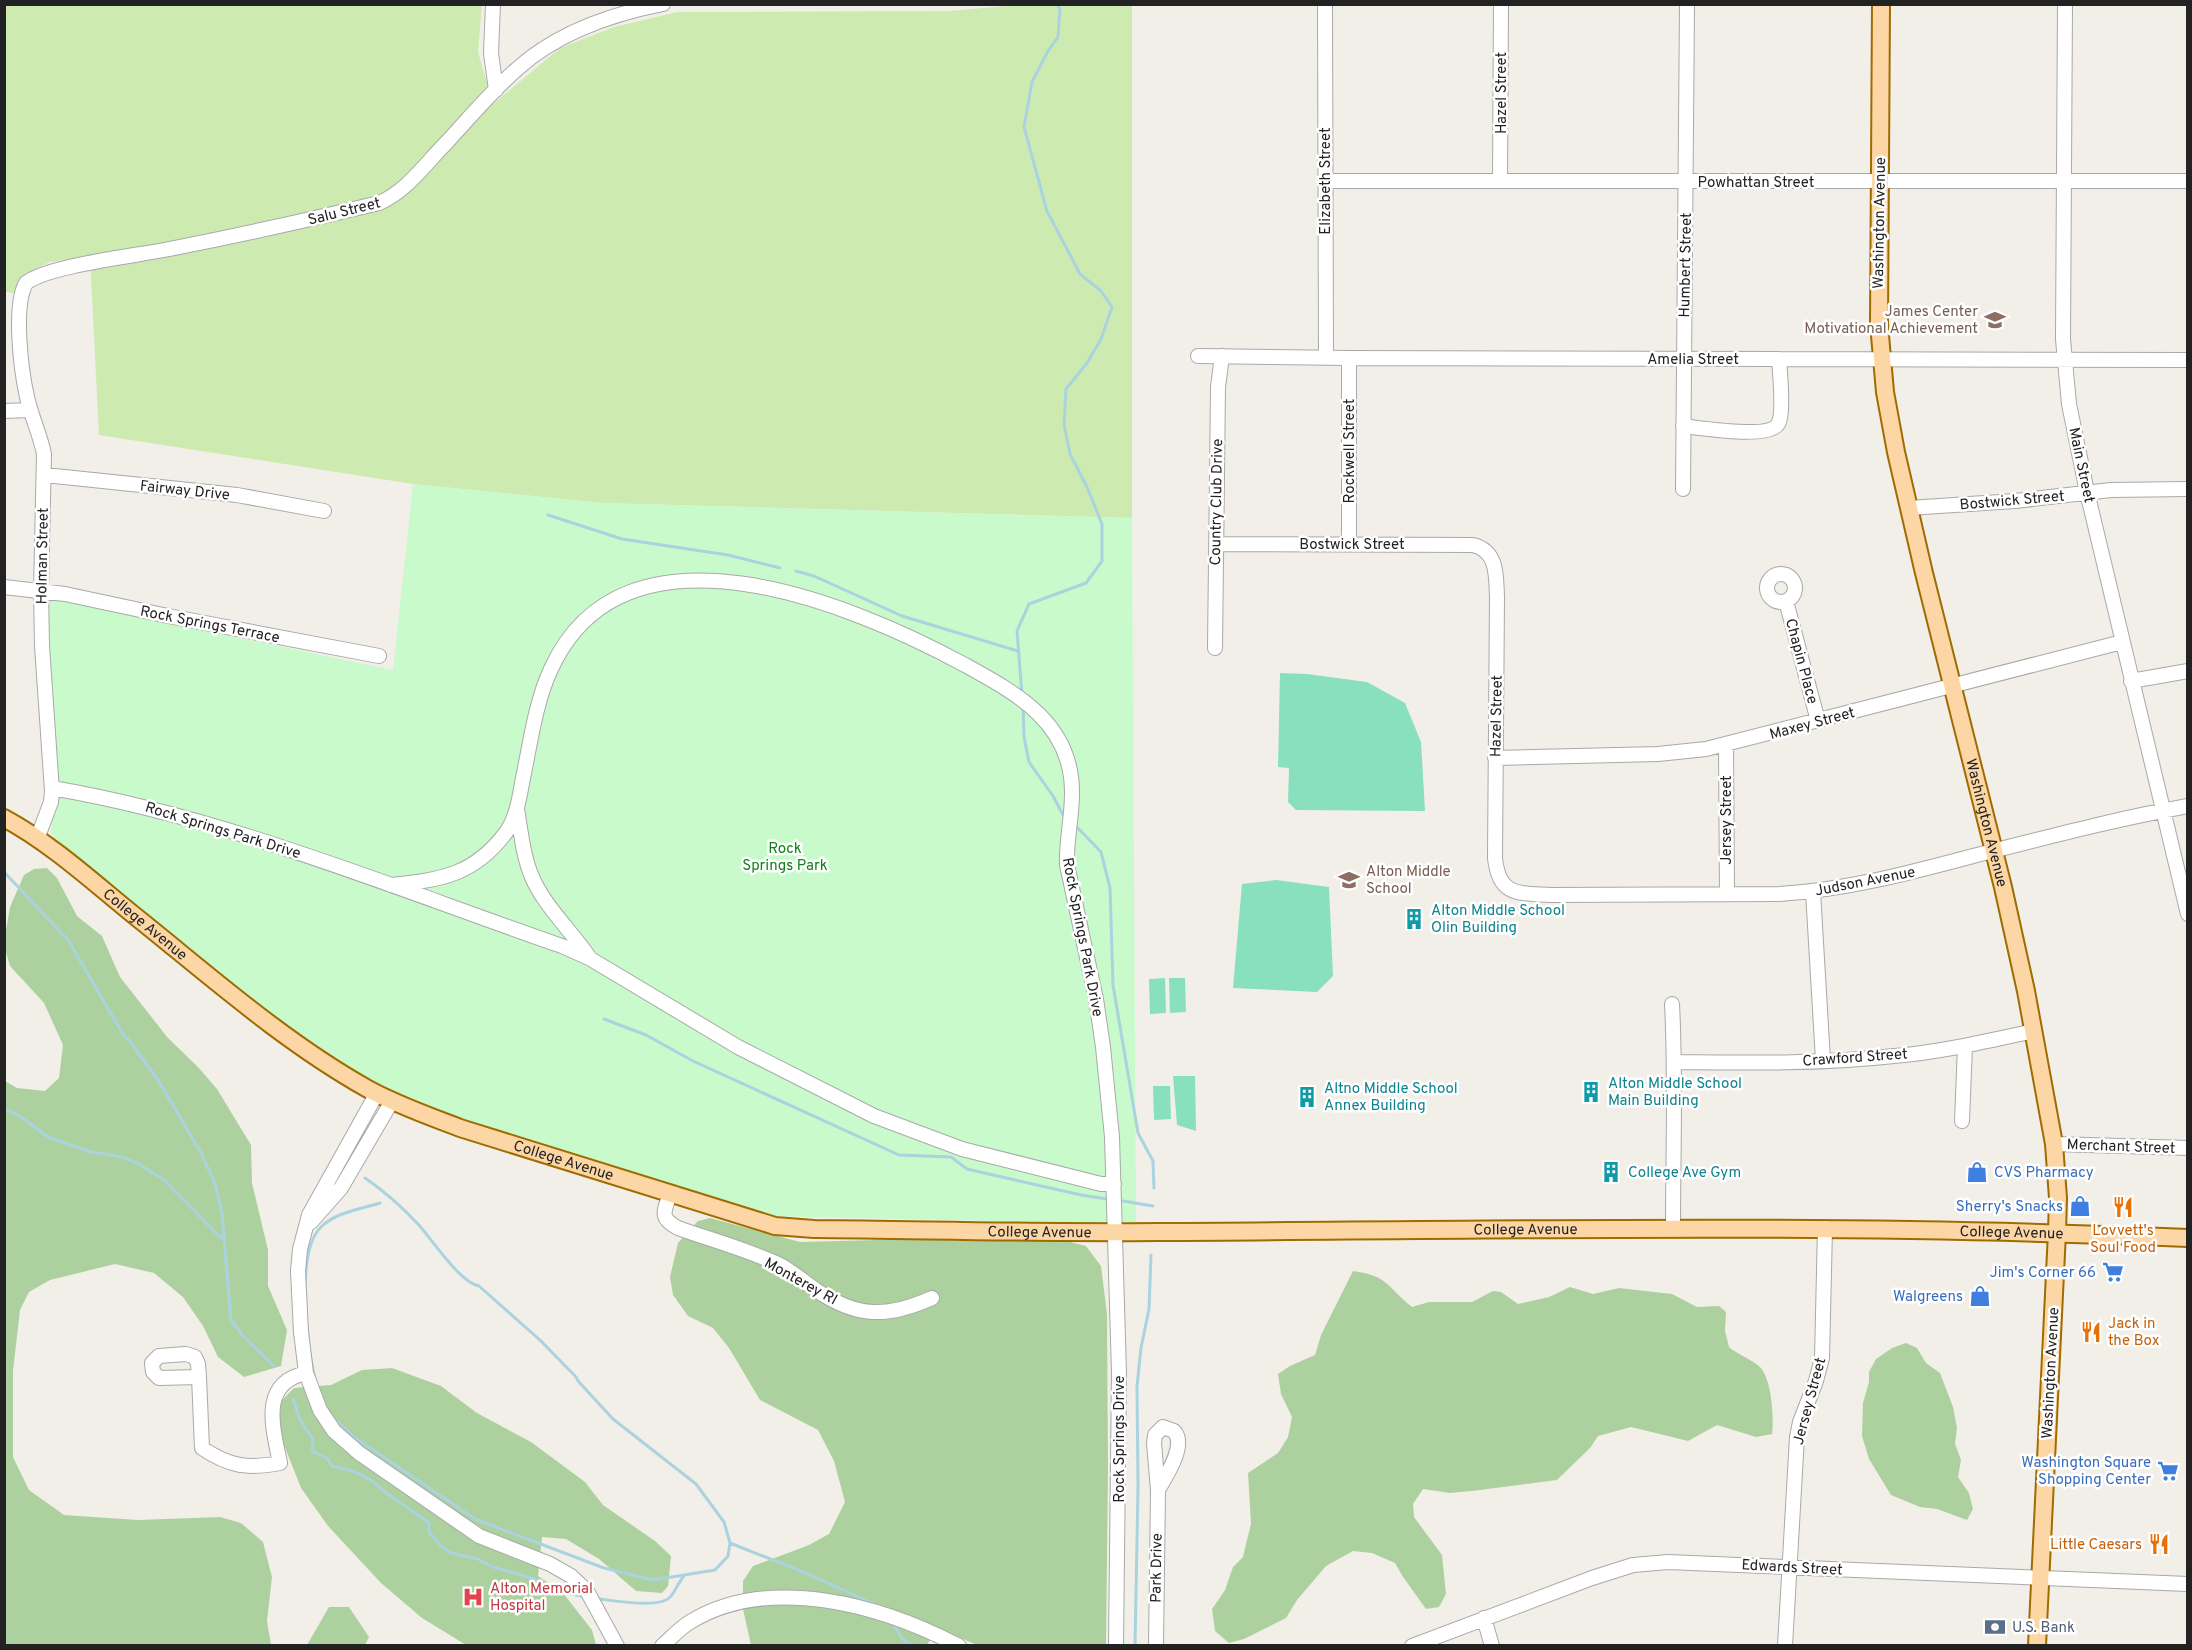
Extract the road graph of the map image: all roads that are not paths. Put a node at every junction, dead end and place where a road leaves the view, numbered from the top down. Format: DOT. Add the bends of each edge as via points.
graph roads {
  1 [pos="493,4"];
  2 [pos="663,4"];
  3 [pos="1325,4"];
  4 [pos="1501,4"];
  5 [pos="1687,4"];
  6 [pos="1881,4"];
  7 [pos="2065,4"];
  8 [pos="496,90"];
  9 [pos="2064,180"];
  10 [pos="1325,181"];
  11 [pos="1500,181"];
  12 [pos="2187,181"];
  13 [pos="1880,182"];
  14 [pos="1686,183"];
  15 [pos="32,278"];
  16 [pos="1198,356"];
  17 [pos="1222,356"];
  18 [pos="1326,357"];
  19 [pos="1349,358"];
  20 [pos="1684,359"];
  21 [pos="1779,359"];
  22 [pos="2064,359"];
  23 [pos="1881,360"];
  24 [pos="2187,360"];
  25 [pos="30,410"];
  26 [pos="4,411"];
  27 [pos="1683,426"];
  28 [pos="45,475"];
  29 [pos="1683,489"];
  30 [pos="2187,489"];
  31 [pos="2087,492"];
  32 [pos="1909,508"];
  33 [pos="324,510"];
  34 [pos="1216,544"];
  35 [pos="1349,544"];
  36 [pos="1486,551"];
  37 [pos="4,587"];
  38 [pos="41,591"];
  39 [pos="1786,601"];
  40 [pos="2122,642"];
  41 [pos="1215,648"];
  42 [pos="379,656"];
  43 [pos="2187,671"];
  44 [pos="2131,681"];
  45 [pos="1952,685"];
  46 [pos="1818,721"];
  47 [pos="1726,745"];
  48 [pos="1495,758"];
  49 [pos="52,788"];
  50 [pos="2187,806"];
  51 [pos="517,809"];
  52 [pos="2163,810"];
  53 [pos="4,818"];
  54 [pos="37,838"];
  55 [pos="1994,851"];
  56 [pos="1501,882"];
  57 [pos="391,885"];
  58 [pos="1814,892"];
  59 [pos="1727,894"];
  60 [pos="2187,914"];
  61 [pos="589,958"];
  62 [pos="1672,1004"];
  63 [pos="2034,1031"];
  64 [pos="1965,1046"];
  65 [pos="1823,1060"];
  66 [pos="1675,1062"];
  67 [pos="384,1097"];
  68 [pos="1962,1121"];
  69 [pos="2054,1144"];
  70 [pos="2187,1148"];
  71 [pos="1114,1184"];
  72 [pos="670,1194"];
  73 [pos="1673,1228"];
  74 [pos="1825,1228"];
  75 [pos="1115,1232"];
  76 [pos="2057,1232"];
  77 [pos="2187,1238"];
  78 [pos="932,1298"];
  79 [pos="306,1373"];
  80 [pos="199,1377"];
  81 [pos="1158,1490"];
  82 [pos="1789,1567"];
  83 [pos="2040,1578"];
  84 [pos="2187,1584"];
  85 [pos="1484,1618"];
  86 [pos="617,1646"];
  87 [pos="662,1646"];
  88 [pos="959,1646"];
  89 [pos="1116,1646"];
  90 [pos="1156,1646"];
  91 [pos="1412,1646"];
  92 [pos="1492,1646"];
  93 [pos="1785,1646"];
  94 [pos="2037,1646"];
  1 -- 8 [label="street" via="491,60"];
  2 -- 8 [label="street, Salu Street" via="616,15 564,38 531,57"];
  3 -- 10 [label="street, Elizabeth Street"];
  4 -- 11 [label="street, Hazel Street"];
  5 -- 14 [label="street, Humbert Street"];
  6 -- 13 [label="main road, Washington Avenue"];
  7 -- 9 [label="street, Main Street"];
  8 -- 15 [label="street, Salu Street" via="400,190 379,203"];
  9 -- 12 [label="street, Powhattan Street"];
  9 -- 13 [label="street, Powhattan Street"];
  9 -- 22 [label="street, Main Street"];
  10 -- 11 [label="street, Powhattan Street"];
  10 -- 18 [label="street, Elizabeth Street"];
  11 -- 14 [label="street, Powhattan Street"];
  13 -- 14 [label="street, Powhattan Street"];
  13 -- 23 [label="main road, Washington Avenue"];
  14 -- 20 [label="street, Humbert Street"];
  15 -- 25 [label="street, Holman Street" via="22,289 19,310"];
  16 -- 17 [label="street, Amelia Street"];
  17 -- 18 [label="street, Amelia Street"];
  17 -- 34 [label="street, Country Club Drive" via="1218,387"];
  18 -- 19 [label="street, Amelia Street"];
  19 -- 20 [label="street, Amelia Street"];
  19 -- 35 [label="street, Rockwell Street"];
  20 -- 21 [label="street, Amelia Street"];
  20 -- 27 [label="street, Humbert Street"];
  21 -- 23 [label="street, Amelia Street"];
  21 -- 27 [label="street" via="1780,421 1774,428 1744,432"];
  22 -- 23 [label="street, Amelia Street"];
  22 -- 24 [label="street, Amelia Street"];
  22 -- 31 [label="street, Main Street"];
  23 -- 32 [label="main road, Washington Avenue"];
  25 -- 26 [label="street"];
  25 -- 28 [label="street, Holman Street" via="41,439"];
  27 -- 29 [label="street, Humbert Street"];
  28 -- 33 [label="street, Fairway Drive" via="237,495"];
  28 -- 38 [label="street, Holman Street"];
  30 -- 31 [label="street, Bostwick Street"];
  31 -- 32 [label="street, Bostwick Street"];
  31 -- 40 [label="street, Main Street"];
  32 -- 45 [label="main road, Washington Avenue"];
  34 -- 35 [label="street, Bostwick Street"];
  34 -- 41 [label="street, Country Club Drive"];
  35 -- 36 [label="street, Bostwick Street" via="1473,545"];
  36 -- 48 [label="street, Hazel Street" via="1496,571"];
  37 -- 38 [label="street, Rock Springs Terrace"];
  38 -- 42 [label="street, Rock Springs Terrace"];
  38 -- 49 [label="street, Holman Street"];
  39 -- 46 [label="street, Chapin Place"];
  40 -- 44 [label="street, Main Street"];
  40 -- 45 [label="street, Maxey Street"];
  43 -- 44 [label="street"];
  44 -- 52 [label="street, Main Street"];
  45 -- 46 [label="street, Maxey Street"];
  45 -- 55 [label="main road, Washington Avenue"];
  46 -- 47 [label="street, Maxey Street"];
  47 -- 48 [label="street, Maxey Street" via="1658,754"];
  47 -- 59 [label="street, Jersey Street"];
  48 -- 56 [label="street, Hazel Street" via="1495,858"];
  49 -- 54 [label="street, Holman Street" via="51,802"];
  49 -- 57 [label="street, Rock Springs Park Drive" via="182,816"];
  50 -- 52 [label="street, Judson Avenue"];
  51 -- 57 [label="street, Rock Springs Park Drive" via="501,837 467,867 446,878"];
  51 -- 61 [label="street, Rock Springs Park Drive" via="532,879"];
  51 -- 71 [label="street, Rock Springs Park Drive" via="543,690 561,648 589,615 644,587 710,579 783,592 907,637 1007,687 1048,724 1063,746 1070,770 1067,865 1096,999"];
  52 -- 55 [label="street, Judson Avenue"];
  52 -- 60 [label="street, Main Street"];
  53 -- 54 [label="main road, College Avenue"];
  54 -- 67 [label="main road, College Avenue" via="268,1022"];
  55 -- 58 [label="street, Judson Avenue"];
  55 -- 63 [label="main road, Washington Avenue"];
  56 -- 59 [label="street, Judson Avenue" via="1516,892 1551,895"];
  57 -- 61 [label="street, Rock Springs Park Drive"];
  58 -- 59 [label="street, Judson Avenue"];
  58 -- 65 [label="street"];
  61 -- 71 [label="street, Rock Springs Park Drive" via="738,1047 874,1116 1005,1161"];
  62 -- 66 [label="street"];
  63 -- 64 [label="street, Crawford Street"];
  63 -- 69 [label="main road, Washington Avenue"];
  64 -- 65 [label="street, Crawford Street" via="1897,1056"];
  64 -- 68 [label="street"];
  65 -- 66 [label="street, Crawford Street"];
  66 -- 73 [label="street"];
  67 -- 72 [label="main road, College Avenue" via="460,1128"];
  67 -- 79 [label="street" via="309,1215 298,1271"];
  69 -- 70 [label="street, Merchant Street"];
  69 -- 76 [label="main road, Washington Avenue"];
  71 -- 75 [label="street, Rock Springs Park Drive"];
  72 -- 75 [label="main road, College Avenue" via="784,1228"];
  72 -- 78 [label="street, Monterey Rl" via="664,1212 668,1223 781,1266 849,1308 883,1313"];
  73 -- 74 [label="main road, College Avenue"];
  73 -- 75 [label="main road, College Avenue"];
  74 -- 76 [label="main road, College Avenue"];
  74 -- 82 [label="street, Jersey Street" via="1822,1358 1797,1437"];
  75 -- 89 [label="street, Rock Springs Drive" via="1119,1373"];
  76 -- 77 [label="main road, College Avenue"];
  76 -- 83 [label="main road, Washington Avenue"];
  79 -- 80 [label="street" via="287,1380 278,1388 273,1401 280,1463 255,1467 238,1466 202,1448"];
  79 -- 86 [label="street" via="320,1410 334,1431 359,1454 479,1536 571,1576 587,1591"];
  81 -- 90 [label="street, Park Drive"];
  82 -- 83 [label="street, Edwards Street"];
  82 -- 85 [label="street, Edwards Street" via="1668,1562 1633,1565"];
  82 -- 93 [label="street, Jersey Street"];
  83 -- 84 [label="street, Edwards Street"];
  83 -- 94 [label="main road, Washington Avenue"];
  85 -- 91 [label="street, Edwards Street"];
  85 -- 92 [label="street"];
  87 -- 88 [label="street" via="690,1622 712,1612 734,1604 782,1599 849,1604 907,1621"];
}
